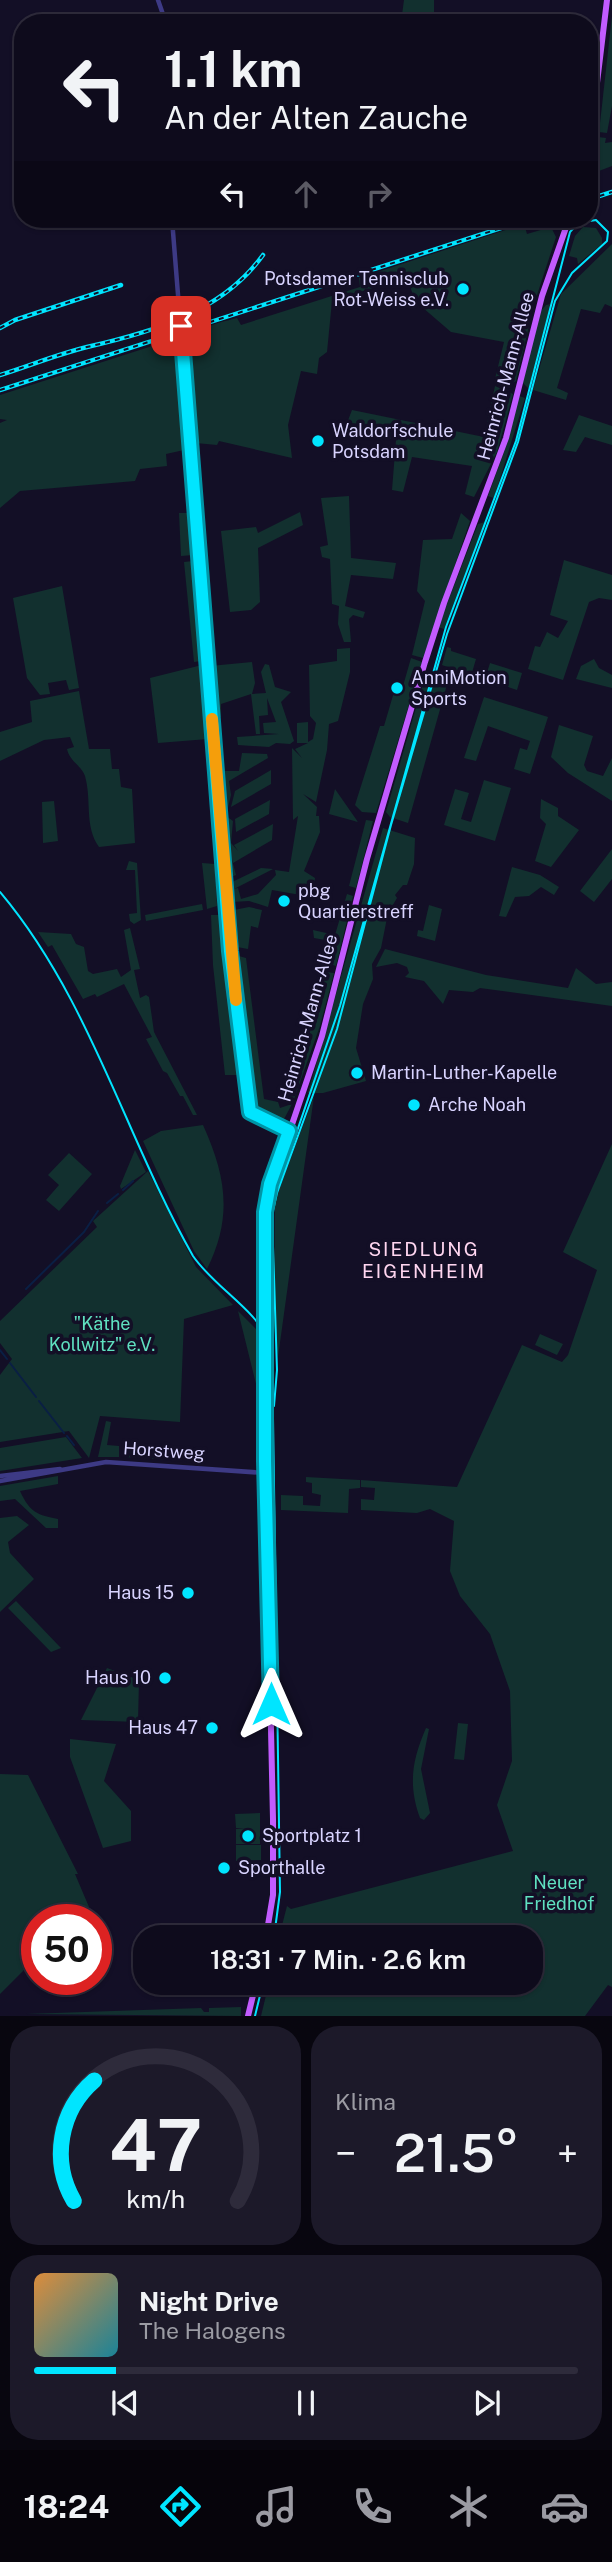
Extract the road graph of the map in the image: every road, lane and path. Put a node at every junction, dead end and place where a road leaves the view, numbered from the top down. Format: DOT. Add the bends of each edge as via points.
graph roads {
  1 [pos="607,0"];
  2 [pos="598,75"];
  3 [pos="173,228"];
  4 [pos="566,228"];
  5 [pos="289,1131"];
  6 [pos="266,1473"];
  7 [pos="0,1479"];
  8 [pos="268,1925"];
  9 [pos="253,1995"];
  10 [pos="248,2016"];
  1 -- 2 [label="main road"];
  3 -- 5 [label="street" via="230,951 250,1112"];
  4 -- 5 [label="main road, Heinrich-Mann-Allee" via="542,296 506,438 427,656 367,859 322,1036"];
  5 -- 6 [label="main road, Heinrich-Mann-Allee" via="265,1212"];
  6 -- 7 [label="street, Horstweg" via="120,1462"];
  6 -- 8 [label="main road, Heinrich-Mann-Allee" via="273,1819"];
  9 -- 10 [label="main road"];
}
